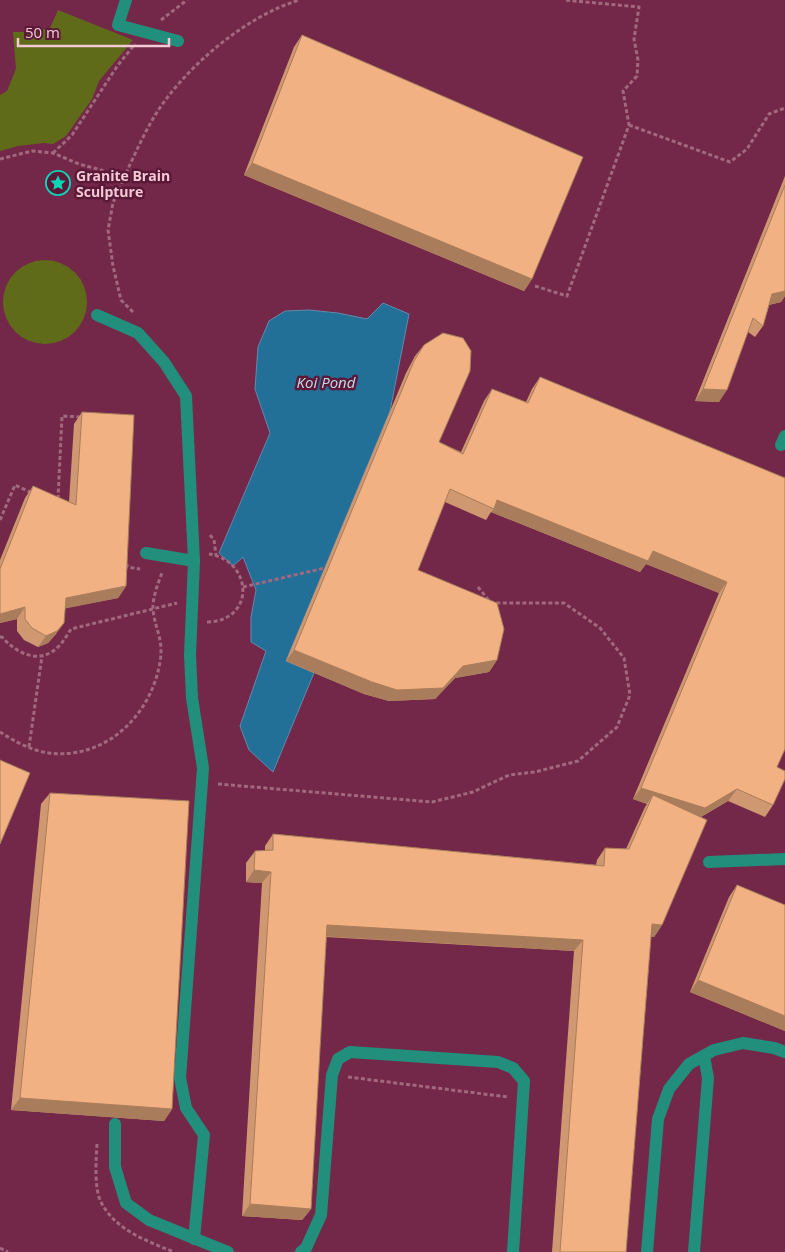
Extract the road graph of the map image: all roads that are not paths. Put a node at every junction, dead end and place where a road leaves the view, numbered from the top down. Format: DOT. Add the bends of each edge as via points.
graph roads {
  1 [pos="126,0"];
  2 [pos="178,41"];
  3 [pos="97,315"];
  4 [pos="146,553"];
  5 [pos="199,557"];
  6 [pos="785,858"];
  7 [pos="709,862"];
  8 [pos="785,1052"];
  9 [pos="704,1056"];
  10 [pos="115,1124"];
  11 [pos="194,1239"];
  12 [pos="228,1252"];
  13 [pos="302,1252"];
  14 [pos="513,1252"];
  15 [pos="647,1252"];
  16 [pos="694,1252"];
  1 -- 2 [label="lane" via="118,25"];
  3 -- 5 [label="lane" via="138,334 164,362 186,396"];
  4 -- 5 [label="lane"];
  5 -- 11 [label="lane" via="190,655 192,698 203,768 180,1078 186,1108 204,1135"];
  6 -- 7 [label="lane"];
  8 -- 9 [label="lane" via="743,1044 714,1050"];
  9 -- 15 [label="lane" via="689,1064 669,1089 658,1119"];
  9 -- 16 [label="lane" via="708,1078"];
  10 -- 11 [label="lane" via="114,1167 126,1204 149,1220"];
  11 -- 12 [label="lane"];
  13 -- 14 [label="lane" via="321,1215 332,1075 338,1059 350,1052 498,1062 513,1068 524,1081"];
}
